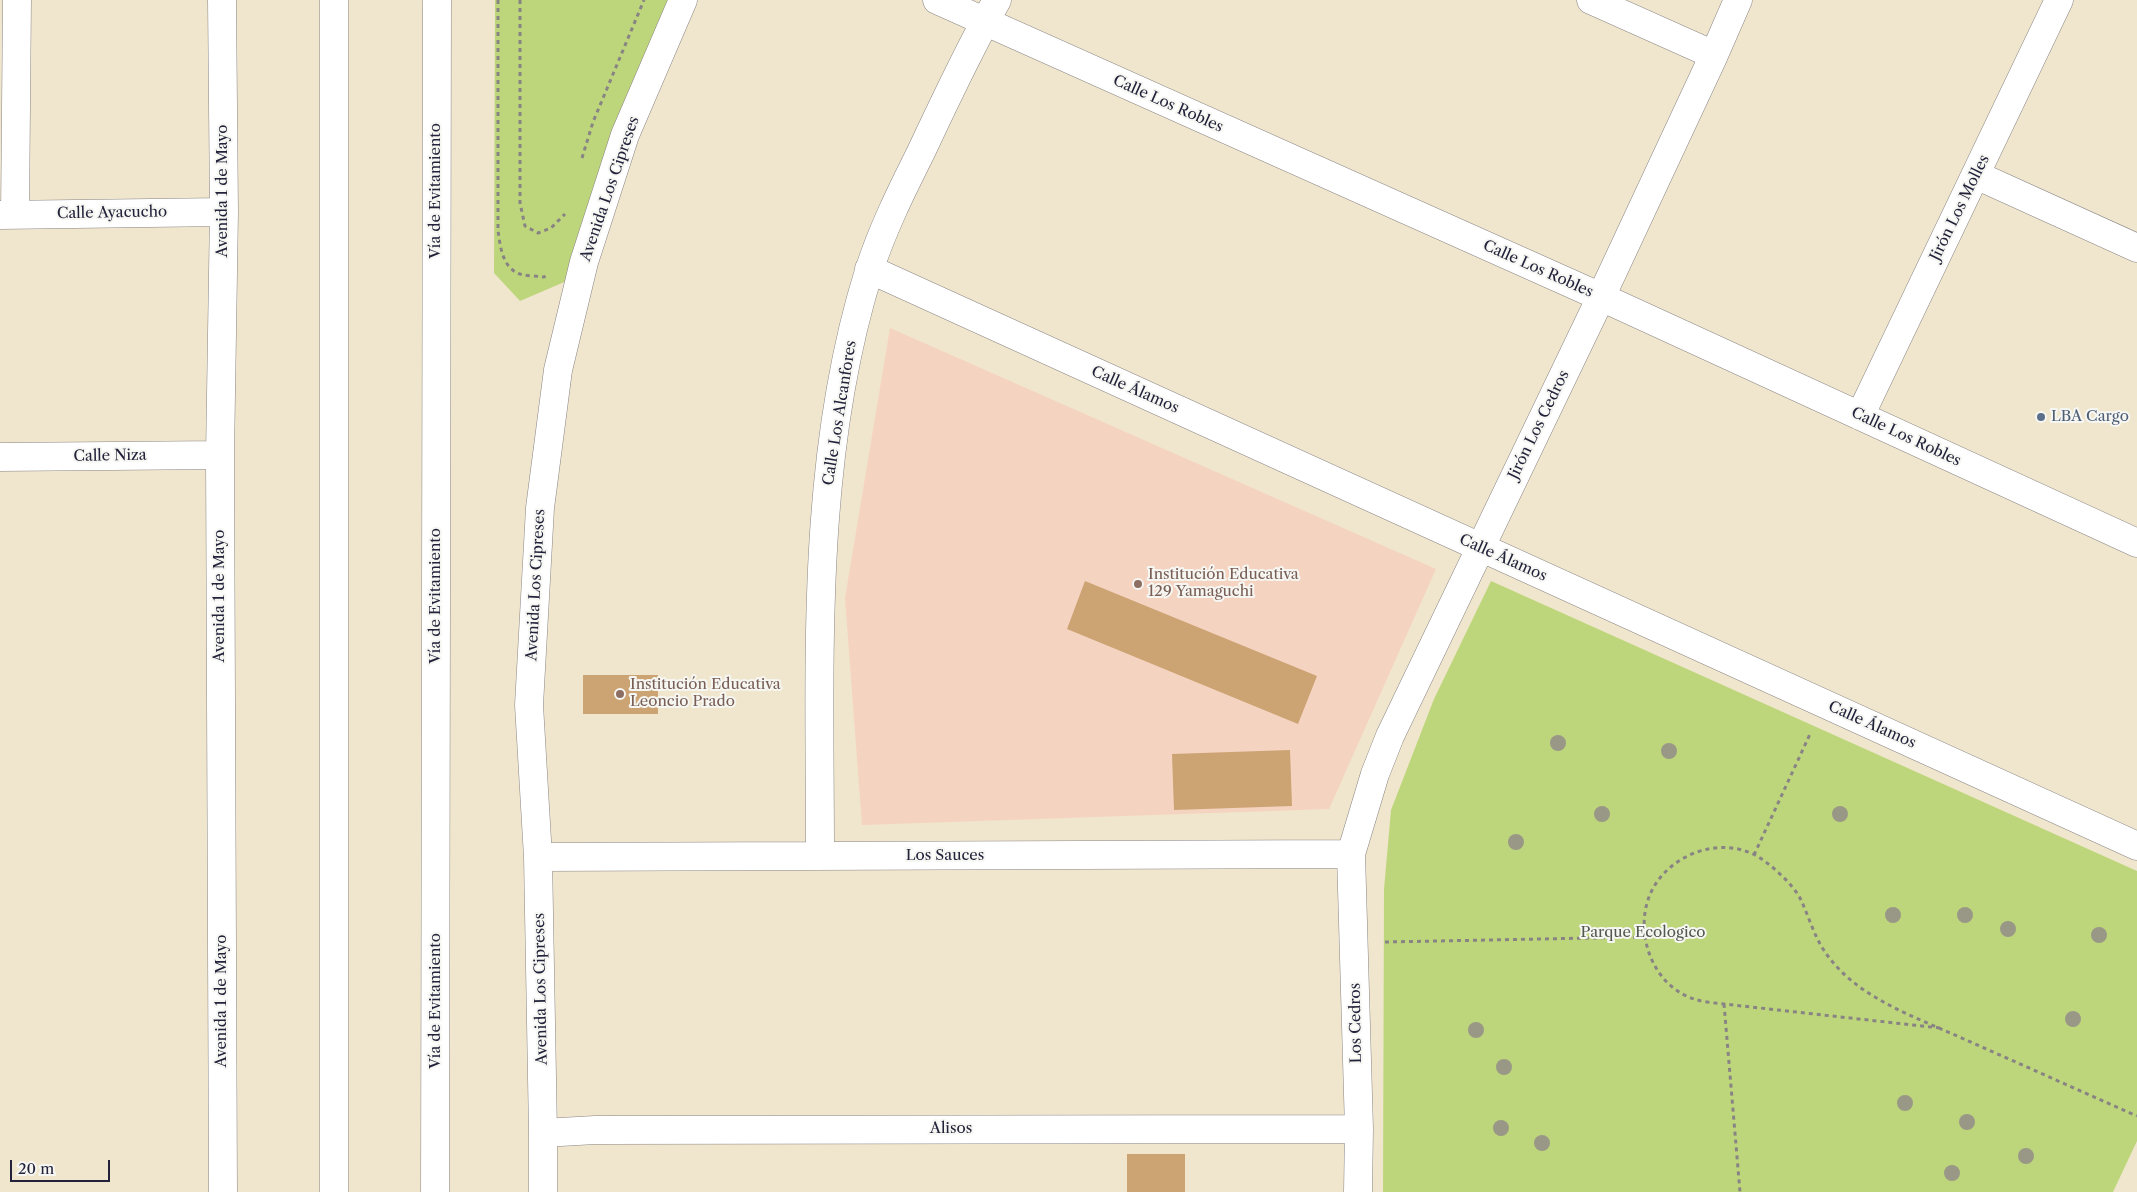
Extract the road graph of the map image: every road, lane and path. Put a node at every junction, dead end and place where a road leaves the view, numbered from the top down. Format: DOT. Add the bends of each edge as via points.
graph roads {
  1 [pos="222,0"];
  2 [pos="334,0"];
  3 [pos="437,0"];
  4 [pos="498,0"];
  5 [pos="520,0"];
  6 [pos="644,0"];
  7 [pos="683,0"];
  8 [pos="937,0"];
  9 [pos="1591,0"];
  10 [pos="1738,0"];
  11 [pos="2059,0"];
  12 [pos="991,11"];
  13 [pos="11,13"];
  14 [pos="1714,55"];
  15 [pos="582,159"];
  16 [pos="1976,175"];
  17 [pos="224,212"];
  18 [pos="8,214"];
  19 [pos="566,214"];
  20 [pos="2137,248"];
  21 [pos="869,269"];
  22 [pos="552,272"];
  23 [pos="1601,297"];
  24 [pos="1860,416"];
  25 [pos="220,455"];
  26 [pos="0,457"];
  27 [pos="2137,543"];
  28 [pos="1481,548"];
  29 [pos="1824,704"];
  30 [pos="2137,846"];
  31 [pos="1351,854"];
  32 [pos="1754,854"];
  33 [pos="820,856"];
  34 [pos="538,857"];
  35 [pos="1644,937"];
  36 [pos="1354,941"];
  37 [pos="1724,1004"];
  38 [pos="1940,1028"];
  39 [pos="2137,1116"];
  40 [pos="1359,1129"];
  41 [pos="544,1133"];
  42 [pos="223,1192"];
  43 [pos="334,1192"];
  44 [pos="435,1192"];
  45 [pos="543,1192"];
  46 [pos="1358,1192"];
  47 [pos="1740,1192"];
  1 -- 17 [label="main road, Avenida 1 de Mayo"];
  2 -- 43 [label="main road"];
  3 -- 44 [label="main road, Vía de Evitamiento"];
  4 -- 22 [label="path" via="498,230 501,252 519,274 544,277"];
  5 -- 19 [label="path" via="520,203 525,226 538,232 552,228"];
  6 -- 15 [label="path" via="593,122"];
  7 -- 34 [label="main road, Avenida Los Cipreses" via="626,135 584,262 558,370 540,508 529,705"];
  8 -- 12 [label="main road, Calle Los Robles"];
  9 -- 14 [label="main road"];
  10 -- 14 [label="main road, Jirón Los Cedros"];
  11 -- 16 [label="main road, Jirón Los Molles"];
  12 -- 21 [label="main road, Calle Los Alcanfores" via="898,198"];
  12 -- 23 [label="main road, Calle Los Robles"];
  13 -- 18 [label="main road"];
  14 -- 23 [label="main road, Jirón Los Cedros"];
  16 -- 20 [label="main road"];
  16 -- 24 [label="main road, Jirón Los Molles"];
  17 -- 18 [label="main road, Calle Ayacucho"];
  17 -- 25 [label="main road, Avenida 1 de Mayo"];
  21 -- 28 [label="main road, Calle Álamos"];
  21 -- 33 [label="main road, Calle Los Alcanfores" via="839,402 826,504 820,598"];
  23 -- 24 [label="main road, Calle Los Robles"];
  23 -- 28 [label="main road, Jirón Los Cedros"];
  24 -- 27 [label="main road, Calle Los Robles"];
  25 -- 26 [label="main road, Calle Niza"];
  25 -- 42 [label="main road, Avenida 1 de Mayo"];
  28 -- 29 [label="main road, Calle Álamos"];
  28 -- 31 [label="main road, Jirón Los Cedros" via="1390,736"];
  29 -- 30 [label="main road, Calle Álamos"];
  29 -- 32 [label="path"];
  31 -- 33 [label="main road, Los Sauces"];
  31 -- 36 [label="main road, Los Cedros"];
  32 -- 35 [label="path" via="1730,848 1705,848 1682,858 1662,873 1649,894 1643,919"];
  32 -- 38 [label="path" via="1777,870 1800,898 1824,952 1855,984 1899,1010"];
  33 -- 34 [label="main road, Los Sauces"];
  34 -- 41 [label="main road, Avenida Los Cipreses"];
  35 -- 36 [label="path"];
  35 -- 37 [label="path" via="1654,967 1671,986 1692,999"];
  36 -- 40 [label="main road, Los Cedros"];
  37 -- 38 [label="path"];
  37 -- 47 [label="path"];
  38 -- 39 [label="path"];
  40 -- 41 [label="main road, Alisos" via="615,1130"];
  40 -- 46 [label="main road, Los Cedros"];
  41 -- 45 [label="main road, Avenida Los Cipreses"];
}
